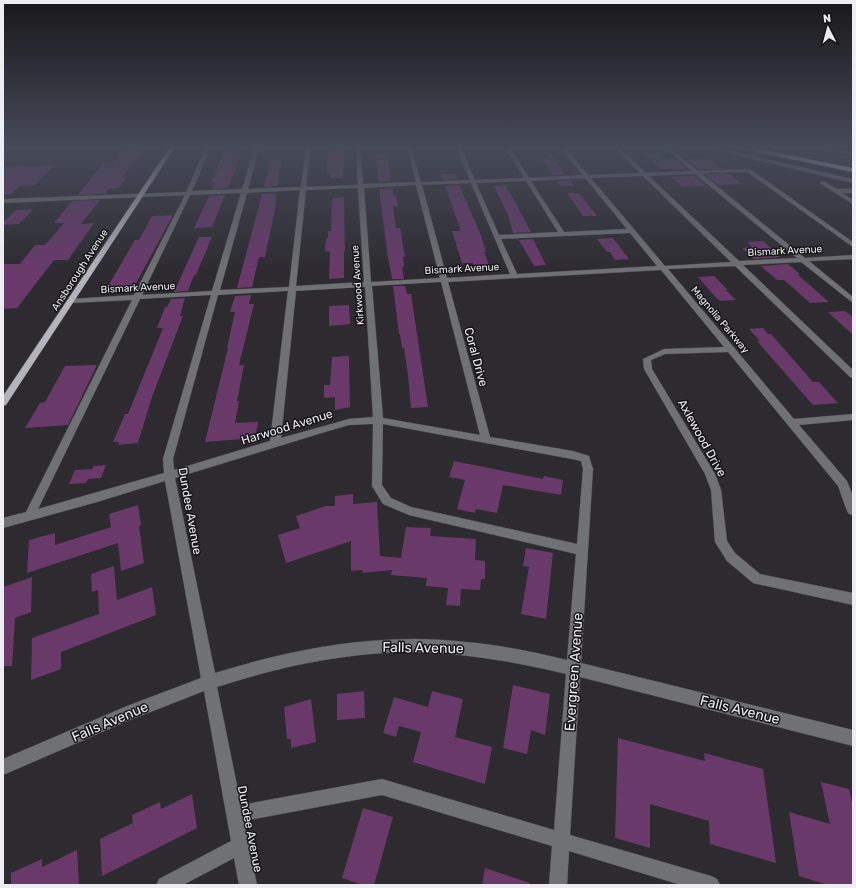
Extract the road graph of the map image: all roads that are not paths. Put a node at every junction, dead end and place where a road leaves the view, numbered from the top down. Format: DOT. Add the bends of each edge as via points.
graph roads {
  1 [pos="145,188"];
  2 [pos="190,188"];
  3 [pos="320,188"];
  4 [pos="361,188"];
  5 [pos="419,188"];
  6 [pos="476,188"];
  7 [pos="534,188"];
  8 [pos="597,188"];
  9 [pos="658,188"];
  10 [pos="716,188"];
  11 [pos="774,188"];
  12 [pos="832,188"];
  13 [pos="304,189"];
  14 [pos="245,191"];
  15 [pos="836,191"];
  16 [pos="853,191"];
  17 [pos="188,194"];
  18 [pos="140,196"];
  19 [pos="3,201"];
  20 [pos="853,202"];
  21 [pos="632,230"];
  22 [pos="562,234"];
  23 [pos="497,237"];
  24 [pos="853,245"];
  25 [pos="853,257"];
  26 [pos="803,260"];
  27 [pos="736,264"];
  28 [pos="663,268"];
  29 [pos="514,276"];
  30 [pos="443,280"];
  31 [pos="368,285"];
  32 [pos="292,289"];
  33 [pos="216,294"];
  34 [pos="137,298"];
  35 [pos="71,301"];
  36 [pos="853,301"];
  37 [pos="731,349"];
  38 [pos="853,375"];
  39 [pos="3,403"];
  40 [pos="853,417"];
  41 [pos="378,420"];
  42 [pos="791,422"];
  43 [pos="486,440"];
  44 [pos="275,444"];
  45 [pos="585,459"];
  46 [pos="170,477"];
  47 [pos="853,508"];
  48 [pos="29,517"];
  49 [pos="3,523"];
  50 [pos="582,550"];
  51 [pos="853,599"];
  52 [pos="574,669"];
  53 [pos="209,682"];
  54 [pos="853,738"];
  55 [pos="3,767"];
  56 [pos="234,815"];
  57 [pos="561,841"];
  58 [pos="240,846"];
  59 [pos="165,885"];
  60 [pos="248,885"];
  61 [pos="558,885"];
  62 [pos="711,885"];
  1 -- 18 [label="main road, Ansborough Avenue"];
  2 -- 17 [label="street"];
  3 -- 13 [label="street"];
  4 -- 31 [label="street, Kirkwood Avenue"];
  5 -- 30 [label="street, Coral Drive"];
  6 -- 23 [label="street"];
  7 -- 22 [label="street"];
  8 -- 21 [label="street, Magnolia Parkway"];
  9 -- 27 [label="street"];
  10 -- 26 [label="street"];
  11 -- 24 [label="street"];
  12 -- 15 [label="street"];
  13 -- 14 [label="street"];
  13 -- 32 [label="street"];
  14 -- 17 [label="street"];
  14 -- 33 [label="street, Dundee Avenue"];
  15 -- 16 [label="street"];
  15 -- 20 [label="street"];
  17 -- 18 [label="street"];
  17 -- 34 [label="street"];
  18 -- 19 [label="street"];
  18 -- 35 [label="main road, Ansborough Avenue"];
  21 -- 22 [label="street"];
  21 -- 28 [label="street, Magnolia Parkway"];
  22 -- 23 [label="street"];
  23 -- 29 [label="street"];
  25 -- 26 [label="street, Bismark Avenue"];
  26 -- 27 [label="street, Bismark Avenue"];
  26 -- 36 [label="street"];
  27 -- 28 [label="street, Bismark Avenue"];
  27 -- 38 [label="street"];
  28 -- 29 [label="street, Bismark Avenue"];
  28 -- 37 [label="street, Magnolia Parkway"];
  29 -- 30 [label="street, Bismark Avenue"];
  30 -- 31 [label="street, Bismark Avenue"];
  30 -- 43 [label="street, Coral Drive"];
  31 -- 32 [label="street, Bismark Avenue"];
  31 -- 41 [label="street, Kirkwood Avenue"];
  32 -- 33 [label="street, Bismark Avenue"];
  32 -- 44 [label="street"];
  33 -- 34 [label="street, Bismark Avenue"];
  33 -- 46 [label="street, Dundee Avenue" via="168,459"];
  34 -- 35 [label="street, Bismark Avenue"];
  34 -- 48 [label="street"];
  35 -- 39 [label="main road, Ansborough Avenue"];
  37 -- 42 [label="street, Magnolia Parkway"];
  37 -- 51 [label="street, Axlewood Drive" via="664,352 646,359 648,369 710,474 716,490 721,542 731,557 758,579"];
  40 -- 42 [label="street"];
  41 -- 43 [label="street, Harwood Avenue"];
  41 -- 44 [label="street, Harwood Avenue" via="349,422"];
  41 -- 50 [label="street, Kirkwood Avenue" via="378,486 387,501 409,511"];
  42 -- 47 [label="street, Magnolia Parkway" via="843,484"];
  43 -- 45 [label="street, Harwood Avenue"];
  44 -- 46 [label="street, Harwood Avenue"];
  45 -- 50 [label="street, Evergreen Avenue" via="588,469"];
  46 -- 48 [label="street, Harwood Avenue"];
  46 -- 53 [label="street, Dundee Avenue"];
  48 -- 49 [label="street, Harwood Avenue"];
  50 -- 52 [label="street, Evergreen Avenue"];
  52 -- 53 [label="street, Falls Avenue" via="518,656 464,648 383,647 340,650 296,658"];
  52 -- 54 [label="street, Falls Avenue"];
  52 -- 57 [label="street, Evergreen Avenue"];
  53 -- 55 [label="street, Falls Avenue"];
  53 -- 56 [label="street, Dundee Avenue"];
  56 -- 57 [label="street" via="382,787"];
  56 -- 58 [label="street, Dundee Avenue"];
  57 -- 61 [label="street, Evergreen Avenue"];
  57 -- 62 [label="street"];
  58 -- 59 [label="street"];
  58 -- 60 [label="street, Dundee Avenue"];
}
